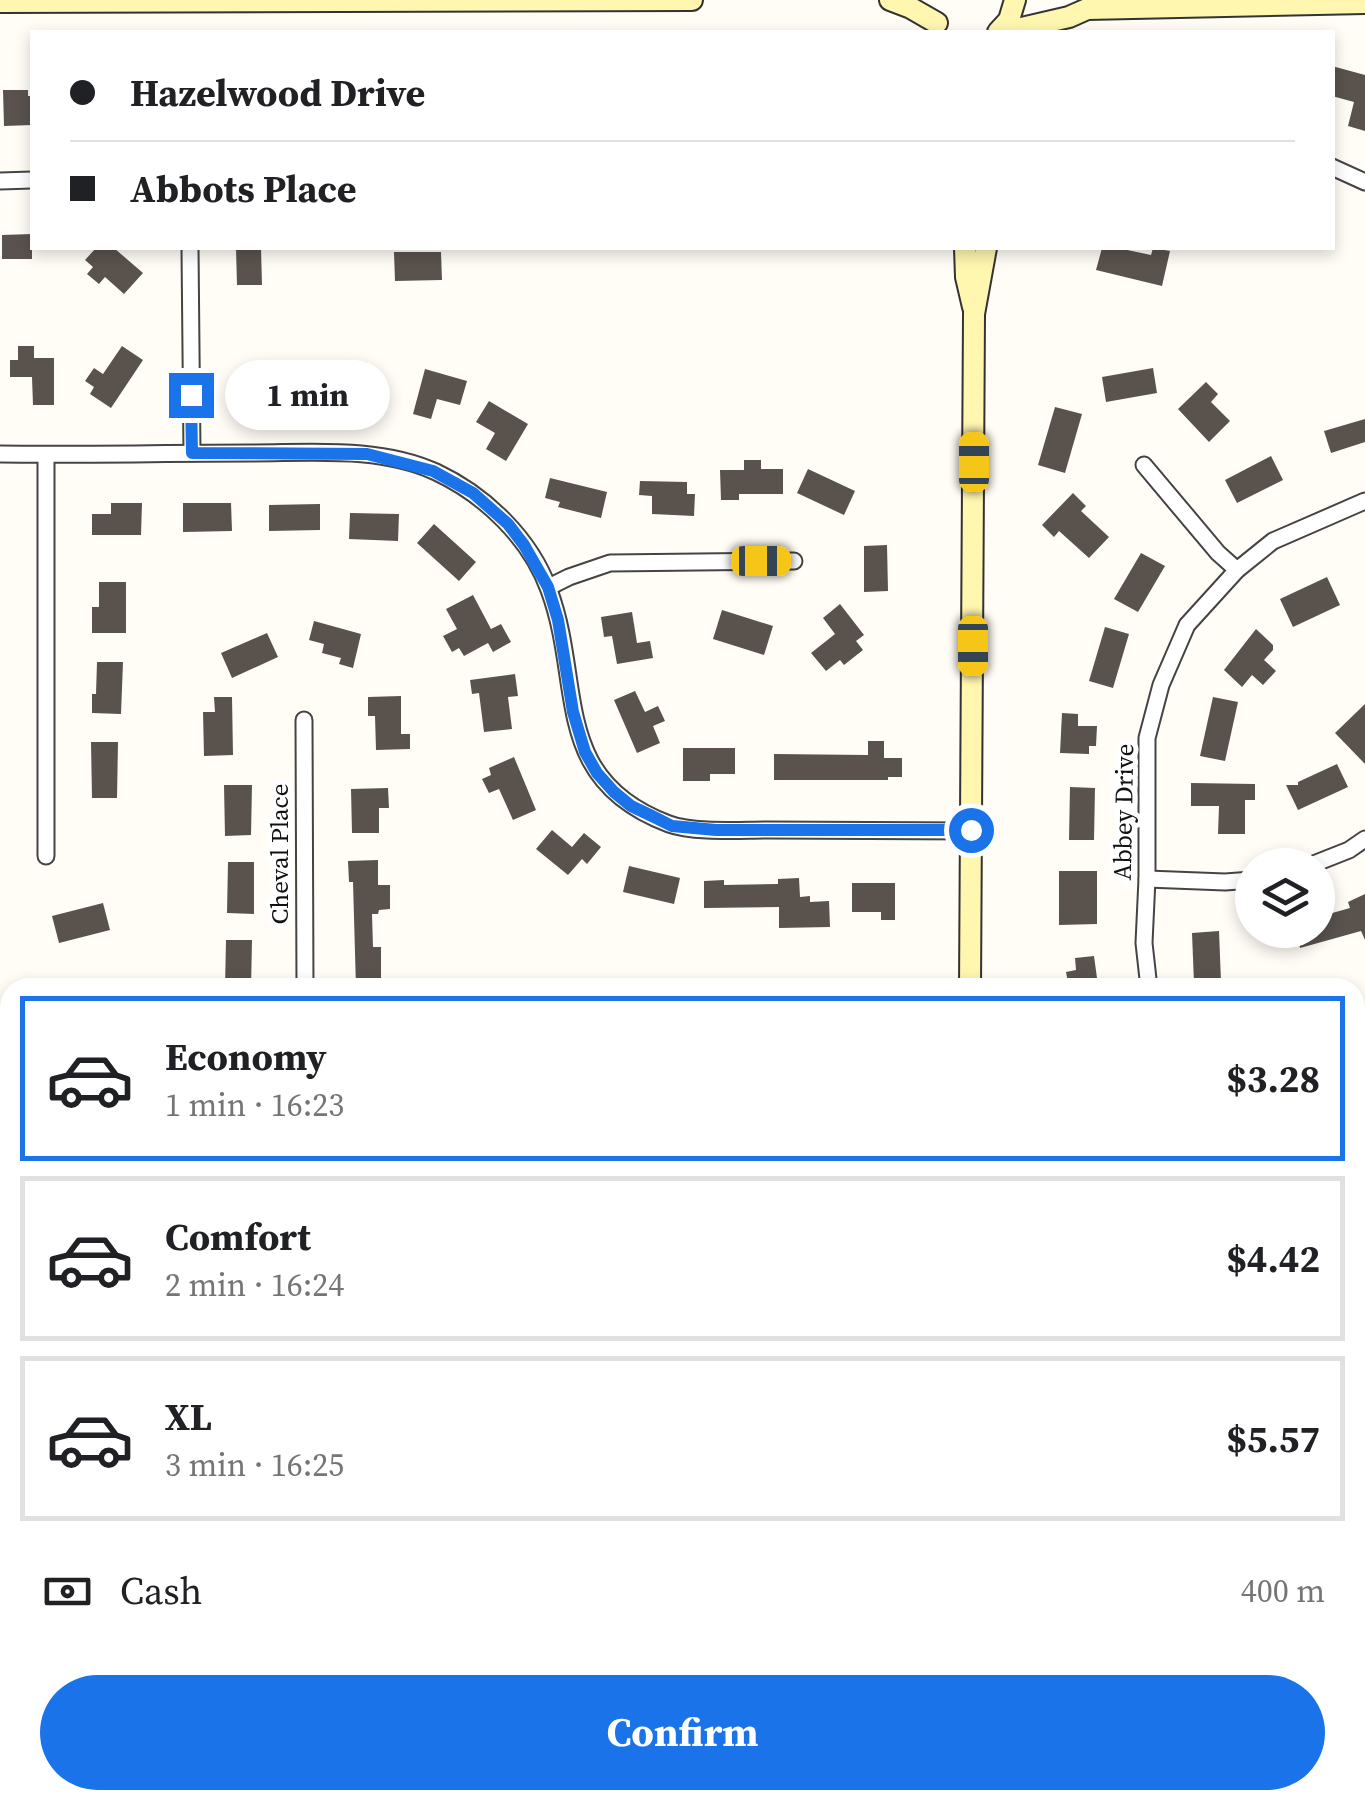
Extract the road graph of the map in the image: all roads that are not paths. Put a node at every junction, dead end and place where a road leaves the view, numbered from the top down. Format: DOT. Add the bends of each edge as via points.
graph roads {
  1 [pos="692,0"];
  2 [pos="890,0"];
  3 [pos="930,0"];
  4 [pos="1014,0"];
  5 [pos="1067,0"];
  6 [pos="0,2"];
  7 [pos="1365,3"];
  8 [pos="1087,9"];
  9 [pos="942,28"];
  10 [pos="1002,30"];
  11 [pos="1010,30"];
  12 [pos="1335,169"];
  13 [pos="0,180"];
  14 [pos="30,180"];
  15 [pos="1365,182"];
  16 [pos="190,250"];
  17 [pos="965,250"];
  18 [pos="986,250"];
  19 [pos="974,314"];
  20 [pos="192,453"];
  21 [pos="0,454"];
  22 [pos="46,455"];
  23 [pos="1144,465"];
  24 [pos="1365,501"];
  25 [pos="794,561"];
  26 [pos="1236,570"];
  27 [pos="548,587"];
  28 [pos="304,720"];
  29 [pos="971,830"];
  30 [pos="1365,839"];
  31 [pos="46,856"];
  32 [pos="1335,856"];
  33 [pos="1147,879"];
  34 [pos="1235,880"];
  35 [pos="304,978"];
  36 [pos="970,978"];
  37 [pos="1148,978"];
  1 -- 6 [label="street"];
  2 -- 9 [label="street"];
  3 -- 9 [label="street"];
  4 -- 10 [label="street"];
  5 -- 8 [label="street"];
  7 -- 8 [label="street"];
  8 -- 11 [label="street"];
  12 -- 15 [label="street"];
  13 -- 14 [label="street"];
  16 -- 20 [label="street"];
  17 -- 19 [label="street"];
  18 -- 19 [label="street"];
  19 -- 29 [label="street"];
  20 -- 22 [label="street"];
  20 -- 27 [label="street" via="367,454 433,471 473,493 508,524"];
  21 -- 22 [label="street"];
  22 -- 31 [label="street"];
  23 -- 26 [label="street"];
  24 -- 26 [label="street, Abbey Drive" via="1273,541"];
  25 -- 27 [label="street" via="610,563"];
  26 -- 33 [label="street, Abbey Drive" via="1187,626 1160,685 1147,738"];
  27 -- 29 [label="street" via="585,752 631,806 672,826 716,830"];
  28 -- 35 [label="street, Cheval Place"];
  29 -- 36 [label="street"];
  30 -- 32 [label="street"];
  33 -- 34 [label="street"];
  33 -- 37 [label="street, Abbey Drive"];
}
